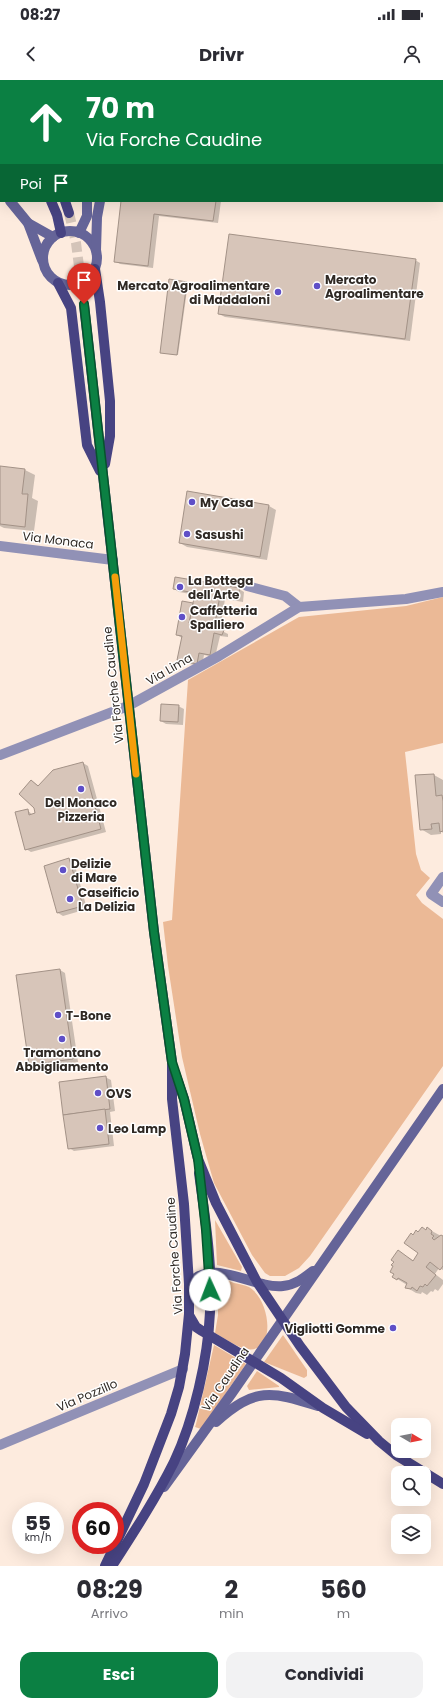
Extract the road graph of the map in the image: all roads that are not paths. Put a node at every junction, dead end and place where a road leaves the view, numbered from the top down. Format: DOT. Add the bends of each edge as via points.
graph roads {
  1 [pos="11,202"];
  2 [pos="51,202"];
  3 [pos="65,202"];
  4 [pos="87,202"];
  5 [pos="100,202"];
  6 [pos="69,213"];
  7 [pos="28,223"];
  8 [pos="79,233"];
  9 [pos="57,235"];
  10 [pos="96,252"];
  11 [pos="43,262"];
  12 [pos="95,269"];
  13 [pos="58,283"];
  14 [pos="84,304"];
  15 [pos="102,476"];
  16 [pos="0,546"];
  17 [pos="113,560"];
  18 [pos="247,586"];
  19 [pos="443,592"];
  20 [pos="300,607"];
  21 [pos="128,706"];
  22 [pos="0,755"];
  23 [pos="443,877"];
  24 [pos="443,902"];
  25 [pos="172,1062"];
  26 [pos="443,1089"];
  27 [pos="198,1159"];
  28 [pos="320,1266"];
  29 [pos="209,1273"];
  30 [pos="257,1282"];
  31 [pos="189,1284"];
  32 [pos="189,1314"];
  33 [pos="282,1319"];
  34 [pos="208,1335"];
  35 [pos="253,1361"];
  36 [pos="183,1369"];
  37 [pos="323,1408"];
  38 [pos="203,1434"];
  39 [pos="379,1441"];
  40 [pos="0,1445"];
  41 [pos="443,1484"];
  42 [pos="151,1505"];
  43 [pos="105,1566"];
  44 [pos="112,1566"];
  1 -- 7 [label="main road"];
  2 -- 9 [label="main road" via="57,215"];
  3 -- 6 [label="main road"];
  4 -- 8 [label="main road" via="87,216"];
  5 -- 10 [label="main road"];
  7 -- 9 [label="main road"];
  7 -- 11 [label="main road"];
  8 -- 9 [label="main road" via="70,231"];
  8 -- 10 [label="main road" via="93,244"];
  9 -- 11 [label="main road" via="45,249"];
  10 -- 12 [label="main road"];
  11 -- 13 [label="main road" via="46,271"];
  12 -- 13 [label="main road" via="86,279 75,285"];
  12 -- 15 [label="main road" via="110,401 110,436"];
  13 -- 15 [label="main road" via="68,299 73,317 87,445"];
  14 -- 15 [label="main road, Via Forche Caudine"];
  15 -- 17 [label="main road, Via Forche Caudine"];
  16 -- 17 [label="street, Via Monaca"];
  17 -- 21 [label="main road, Via Forche Caudine"];
  18 -- 20 [label="street" via="285,596"];
  19 -- 20 [label="street, Via Lima" via="406,599"];
  20 -- 21 [label="street, Via Lima" via="219,656"];
  21 -- 22 [label="street, Via Lima"];
  21 -- 25 [label="main road, Via Forche Caudine"];
  23 -- 24 [label="street" via="431,894"];
  25 -- 27 [label="main road, Via Forche Caudine" via="184,1099"];
  25 -- 31 [label="main road, Via Forche Caudine" via="172,1099 184,1204"];
  26 -- 28 [label="main road, Via Caudina"];
  27 -- 29 [label="main road"];
  27 -- 30 [label="main road, Via Forche Caudine" via="216,1203"];
  28 -- 30 [label="main road, Via Caudina" via="294,1283 277,1286"];
  28 -- 33 [label="main road, Via Caudina"];
  29 -- 30 [label="main road, Via Caudina" via="217,1272"];
  29 -- 31 [label="main road" via="195,1277"];
  29 -- 34 [label="main road"];
  30 -- 33 [label="main road, Via Forche Caudine"];
  31 -- 32 [label="main road, Via Forche Caudine"];
  32 -- 34 [label="main road, Via Forche Caudine" via="196,1327"];
  32 -- 36 [label="main road"];
  33 -- 35 [label="main road, Via Caudina"];
  33 -- 39 [label="main road, Via Forche Caudine" via="346,1407"];
  34 -- 35 [label="main road, Via Forche Caudine"];
  34 -- 42 [label="main road" via="198,1389 185,1434"];
  35 -- 37 [label="main road, Via Forche Caudine"];
  35 -- 38 [label="main road, Via Caudina"];
  36 -- 40 [label="street, Via Pozzillo"];
  36 -- 43 [label="main road" via="171,1414 155,1457"];
  37 -- 38 [label="main road" via="288,1396 261,1395 240,1402"];
  37 -- 39 [label="main road, Via Forche Caudine"];
  38 -- 42 [label="main road, Via Caudina"];
  39 -- 41 [label="main road, Via Forche Caudine" via="396,1455"];
  42 -- 44 [label="main road"];
}
